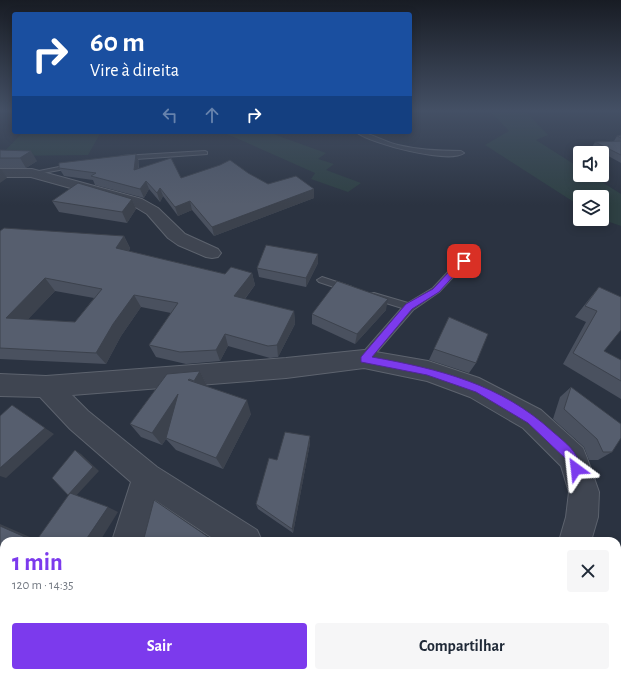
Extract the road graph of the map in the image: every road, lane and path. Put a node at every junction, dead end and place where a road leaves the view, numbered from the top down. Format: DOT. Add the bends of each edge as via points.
graph roads {
  1 [pos="385,142"];
  2 [pos="206,153"];
  3 [pos="461,153"];
  4 [pos="118,159"];
  5 [pos="80,165"];
  6 [pos="0,173"];
  7 [pos="32,173"];
  8 [pos="212,253"];
  9 [pos="464,261"];
  10 [pos="322,280"];
  11 [pos="409,306"];
  12 [pos="364,359"];
  13 [pos="0,385"];
  14 [pos="46,387"];
  15 [pos="147,477"];
  16 [pos="129,537"];
  17 [pos="240,537"];
  18 [pos="576,537"];
  1 -- 3 [label="lane" via="417,151"];
  2 -- 4 [label="lane"];
  5 -- 7 [label="lane"];
  6 -- 7 [label="street"];
  7 -- 8 [label="street" via="137,202 150,208 183,240"];
  9 -- 11 [label="lane" via="436,290"];
  10 -- 11 [label="lane"];
  11 -- 12 [label="lane"];
  12 -- 14 [label="street" via="286,368"];
  12 -- 18 [label="street" via="428,371 479,389 532,419 573,458 584,492 582,517"];
  13 -- 14 [label="street"];
  14 -- 15 [label="street" via="79,420"];
  15 -- 16 [label="street"];
  15 -- 17 [label="street"];
}
